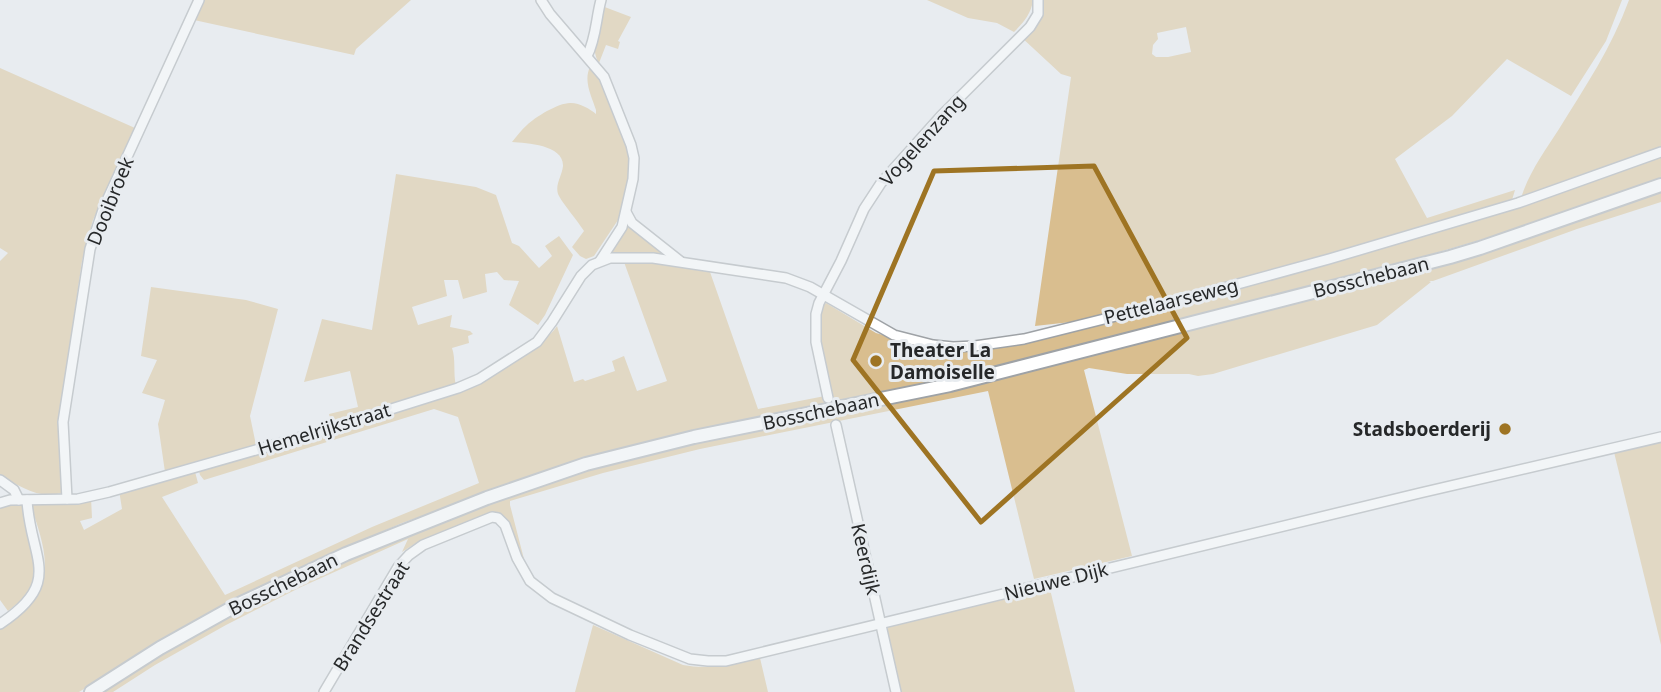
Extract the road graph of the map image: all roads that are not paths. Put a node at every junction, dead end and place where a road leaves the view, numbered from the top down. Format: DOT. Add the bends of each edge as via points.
graph roads {
  1 [pos="199,0"];
  2 [pos="541,0"];
  3 [pos="601,0"];
  4 [pos="1038,0"];
  5 [pos="587,56"];
  6 [pos="1661,152"];
  7 [pos="1661,185"];
  8 [pos="626,212"];
  9 [pos="598,262"];
  10 [pos="682,262"];
  11 [pos="824,295"];
  12 [pos="828,398"];
  13 [pos="835,425"];
  14 [pos="1661,437"];
  15 [pos="0,480"];
  16 [pos="67,499"];
  17 [pos="23,500"];
  18 [pos="0,503"];
  19 [pos="502,521"];
  20 [pos="880,623"];
  21 [pos="0,624"];
  22 [pos="92,692"];
  23 [pos="324,692"];
  24 [pos="896,692"];
  1 -- 16 [label="street, Dooibroek" via="104,207 90,249 63,422"];
  2 -- 5 [label="street, Hemelrijkstraat"];
  3 -- 5 [label="street"];
  4 -- 11 [label="street, Vogelenzang" via="1038,14 1030,26 881,183"];
  5 -- 8 [label="street, Hemelrijkstraat" via="604,77 631,145 634,169"];
  6 -- 11 [label="street, Pettelaarseweg" via="1518,202 1342,255 997,344 953,347 915,341 886,331"];
  7 -- 22 [label="main road, Bosschebaan" via="1450,257 950,385 586,464 346,554 237,605"];
  8 -- 9 [label="street, Hemelrijkstraat" via="622,227"];
  8 -- 10 [label="street, Pettelaarseweg" via="632,223"];
  9 -- 10 [label="street, Pettelaarseweg" via="619,257"];
  9 -- 16 [label="street, Hemelrijkstraat" via="581,276 537,342 458,388 109,492"];
  10 -- 11 [label="street, Pettelaarseweg" via="786,278"];
  11 -- 12 [label="street" via="815,328"];
  13 -- 20 [label="street, Keerdijk"];
  14 -- 20 [label="street, Nieuwe Dijk"];
  15 -- 17 [label="street"];
  16 -- 17 [label="street, Hemelrijkstraat"];
  17 -- 18 [label="street, Hemelrijkstraat"];
  17 -- 21 [label="street" via="38,580 28,602"];
  19 -- 20 [label="street, Nieuwe Dijk" via="522,569 541,591 690,659 726,660"];
  19 -- 23 [label="street, Brandsestraat" via="492,517 409,555"];
  20 -- 24 [label="street, Keerdijk"];
}
